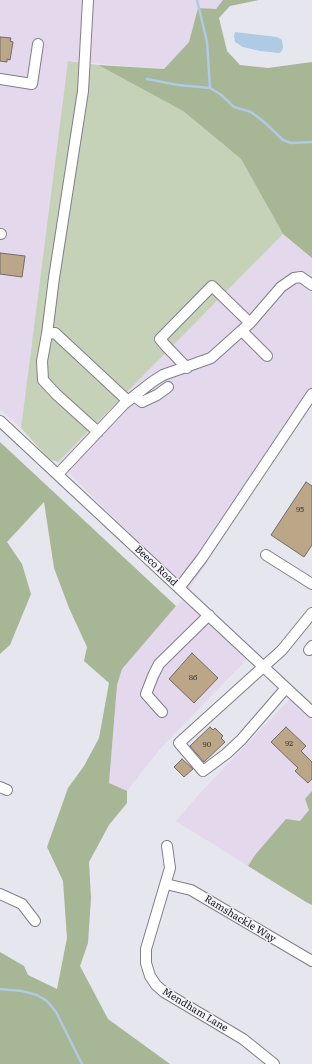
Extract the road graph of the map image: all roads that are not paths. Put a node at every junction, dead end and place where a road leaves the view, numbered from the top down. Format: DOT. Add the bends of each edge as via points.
graph roads {
  1 [pos="88,0"];
  2 [pos="38,44"];
  3 [pos="0,79"];
  4 [pos="312,285"];
  5 [pos="250,323"];
  6 [pos="242,331"];
  7 [pos="47,334"];
  8 [pos="267,356"];
  9 [pos="187,368"];
  10 [pos="168,387"];
  11 [pos="312,394"];
  12 [pos="131,398"];
  13 [pos="0,421"];
  14 [pos="98,432"];
  15 [pos="58,474"];
  16 [pos="266,555"];
  17 [pos="312,584"];
  18 [pos="179,588"];
  19 [pos="312,613"];
  20 [pos="209,615"];
  21 [pos="264,667"];
  22 [pos="286,688"];
  23 [pos="162,712"];
  24 [pos="312,712"];
  25 [pos="167,846"];
  26 [pos="166,884"];
  27 [pos="0,894"];
  28 [pos="35,921"];
  29 [pos="312,962"];
  30 [pos="274,1064"];
  1 -- 7 [label="street" via="83,91"];
  2 -- 3 [label="street" via="32,84"];
  4 -- 5 [label="street" via="301,277 294,278 282,287"];
  5 -- 6 [label="street"];
  5 -- 9 [label="street" via="212,286 160,339"];
  6 -- 8 [label="street"];
  6 -- 9 [label="street" via="211,358"];
  7 -- 12 [label="street" via="55,333"];
  7 -- 14 [label="street" via="42,361 42,380"];
  9 -- 12 [label="street" via="163,375"];
  10 -- 12 [label="street" via="142,402"];
  11 -- 18 [label="street" via="207,551"];
  12 -- 14 [label="street"];
  13 -- 15 [label="street, Beeco Road"];
  14 -- 15 [label="street"];
  15 -- 18 [label="street, Beeco Road"];
  16 -- 17 [label="street"];
  18 -- 20 [label="street, Beeco Road"];
  19 -- 21 [label="street" via="282,650"];
  20 -- 21 [label="street, Beeco Road"];
  20 -- 23 [label="street" via="159,664 153,676 146,694"];
  21 -- 22 [label="street, Beeco Road"];
  21 -- 22 [label="street" via="179,743 204,771 241,740"];
  22 -- 24 [label="street, Beeco Road"];
  25 -- 26 [label="street, Mendham Lane" via="170,868"];
  26 -- 29 [label="street, Ramshackle Way" via="190,890"];
  26 -- 30 [label="street, Mendham Lane" via="146,949 146,963 150,976 164,992 239,1036"];
  27 -- 28 [label="street" via="22,904"];
}
